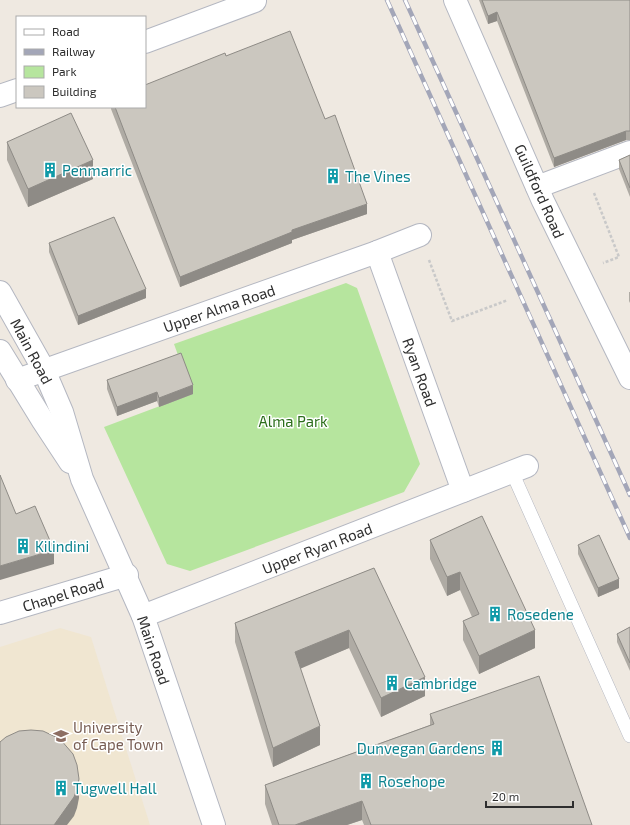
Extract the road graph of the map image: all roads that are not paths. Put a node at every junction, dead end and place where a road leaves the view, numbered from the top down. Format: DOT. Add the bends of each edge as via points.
graph roads {
  1 [pos="455,0"];
  2 [pos="255,1"];
  3 [pos="146,42"];
  4 [pos="16,90"];
  5 [pos="0,96"];
  6 [pos="630,152"];
  7 [pos="537,187"];
  8 [pos="420,235"];
  9 [pos="377,252"];
  10 [pos="0,292"];
  11 [pos="0,351"];
  12 [pos="44,370"];
  13 [pos="630,378"];
  14 [pos="17,380"];
  15 [pos="520,469"];
  16 [pos="82,479"];
  17 [pos="463,491"];
  18 [pos="126,575"];
  19 [pos="0,613"];
  20 [pos="143,616"];
  21 [pos="630,736"];
  22 [pos="214,825"];
  1 -- 7 [label="street, Guildford Road"];
  2 -- 3 [label="street"];
  4 -- 5 [label="street"];
  6 -- 7 [label="street"];
  7 -- 13 [label="street, Guildford Road"];
  8 -- 9 [label="street, Upper Alma Road"];
  9 -- 12 [label="street, Upper Alma Road"];
  9 -- 17 [label="street, Ryan Road"];
  10 -- 12 [label="street, Main Road"];
  11 -- 14 [label="street, Main Road"];
  12 -- 14 [label="street, Upper Alma Road"];
  12 -- 16 [label="street, Main Road" via="62,412"];
  14 -- 16 [label="street, Main Road"];
  15 -- 17 [label="street, Upper Ryan Road"];
  15 -- 21 [label="lane"];
  16 -- 18 [label="street, Main Road"];
  17 -- 20 [label="street, Upper Ryan Road"];
  18 -- 19 [label="street, Chapel Road"];
  18 -- 20 [label="street, Main Road"];
  20 -- 22 [label="street, Main Road"];
}
